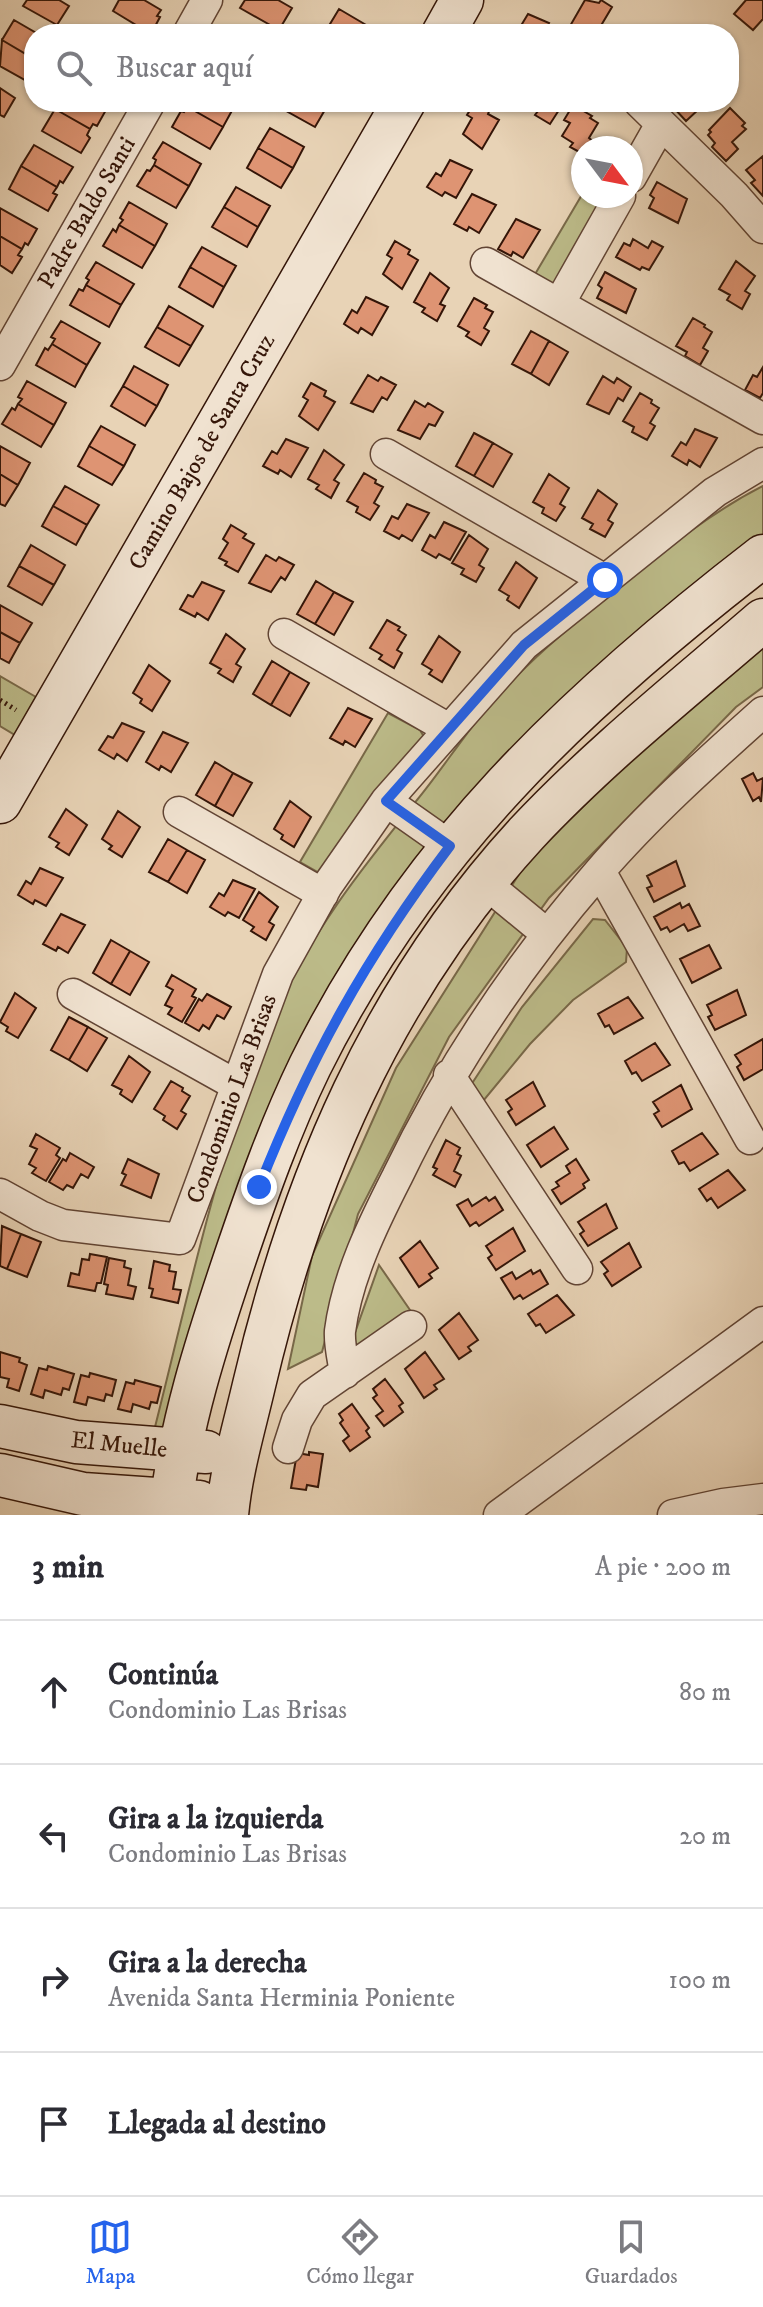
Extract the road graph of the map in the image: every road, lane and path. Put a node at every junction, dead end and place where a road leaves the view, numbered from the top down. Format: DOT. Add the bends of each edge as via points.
graph roads {
  1 [pos="207,0"];
  2 [pos="462,0"];
  3 [pos="194,24"];
  4 [pos="449,24"];
  5 [pos="144,112"];
  6 [pos="398,112"];
  7 [pos="649,112"];
  8 [pos="661,124"];
  9 [pos="643,156"];
  10 [pos="613,208"];
  11 [pos="763,228"];
  12 [pos="486,263"];
  13 [pos="559,304"];
  14 [pos="0,365"];
  15 [pos="763,419"];
  16 [pos="386,454"];
  17 [pos="763,463"];
  18 [pos="763,556"];
  19 [pos="605,580"];
  20 [pos="763,620"];
  21 [pos="284,634"];
  22 [pos="576,712"];
  23 [pos="763,712"];
  24 [pos="449,729"];
  25 [pos="610,751"];
  26 [pos="386,801"];
  27 [pos="0,802"];
  28 [pos="179,812"];
  29 [pos="450,846"];
  30 [pos="600,871"];
  31 [pos="485,883"];
  32 [pos="323,894"];
  33 [pos="547,934"];
  34 [pos="73,994"];
  35 [pos="449,1075"];
  36 [pos="236,1085"];
  37 [pos="750,1139"];
  38 [pos="0,1194"];
  39 [pos="238,1249"];
  40 [pos="285,1265"];
  41 [pos="577,1269"];
  42 [pos="763,1322"];
  43 [pos="411,1326"];
  44 [pos="345,1373"];
  45 [pos="0,1426"];
  46 [pos="288,1448"];
  47 [pos="178,1451"];
  48 [pos="239,1452"];
  49 [pos="0,1475"];
  50 [pos="763,1499"];
  51 [pos="170,1508"];
  52 [pos="227,1509"];
  53 [pos="499,1515"];
  54 [pos="673,1515"];
  1 -- 3 [label="street"];
  2 -- 4 [label="street"];
  5 -- 14 [label="street, Padre Baldo Santi"];
  6 -- 27 [label="street, Camino Bajos de Santa Cruz"];
  7 -- 8 [label="street"];
  8 -- 9 [label="street"];
  8 -- 11 [label="street"];
  10 -- 13 [label="street"];
  12 -- 13 [label="street"];
  13 -- 15 [label="street"];
  16 -- 19 [label="street"];
  17 -- 19 [label="street, Condominio Las Brisas" via="715,492"];
  18 -- 22 [label="street"];
  19 -- 24 [label="street, Condominio Las Brisas" via="524,645"];
  20 -- 25 [label="street"];
  21 -- 24 [label="street"];
  22 -- 25 [label="street"];
  22 -- 29 [label="street"];
  23 -- 30 [label="street"];
  24 -- 26 [label="street, Condominio Las Brisas"];
  25 -- 31 [label="street"];
  26 -- 29 [label="street"];
  26 -- 32 [label="street, Condominio Las Brisas"];
  28 -- 32 [label="street"];
  29 -- 39 [label="street" via="374,953 316,1055 283,1126"];
  30 -- 33 [label="street"];
  30 -- 37 [label="street"];
  31 -- 33 [label="street"];
  31 -- 40 [label="street" via="412,984 352,1092"];
  32 -- 36 [label="street, Condominio Las Brisas" via="278,974"];
  33 -- 35 [label="street"];
  34 -- 36 [label="street"];
  35 -- 41 [label="street"];
  35 -- 44 [label="street" via="376,1219 352,1283 340,1332"];
  36 -- 38 [label="street, Condominio Las Brisas" via="180,1239 63,1225"];
  39 -- 40 [label="street"];
  39 -- 47 [label="street"];
  40 -- 48 [label="street"];
  42 -- 53 [label="street"];
  43 -- 44 [label="street"];
  44 -- 46 [label="street" via="312,1395"];
  45 -- 47 [label="street, El Muelle" via="76,1442"];
  47 -- 48 [label="street, El Muelle"];
  47 -- 51 [label="street"];
  48 -- 52 [label="street"];
  49 -- 51 [label="street"];
  50 -- 54 [label="street"];
  51 -- 52 [label="street"];
}
